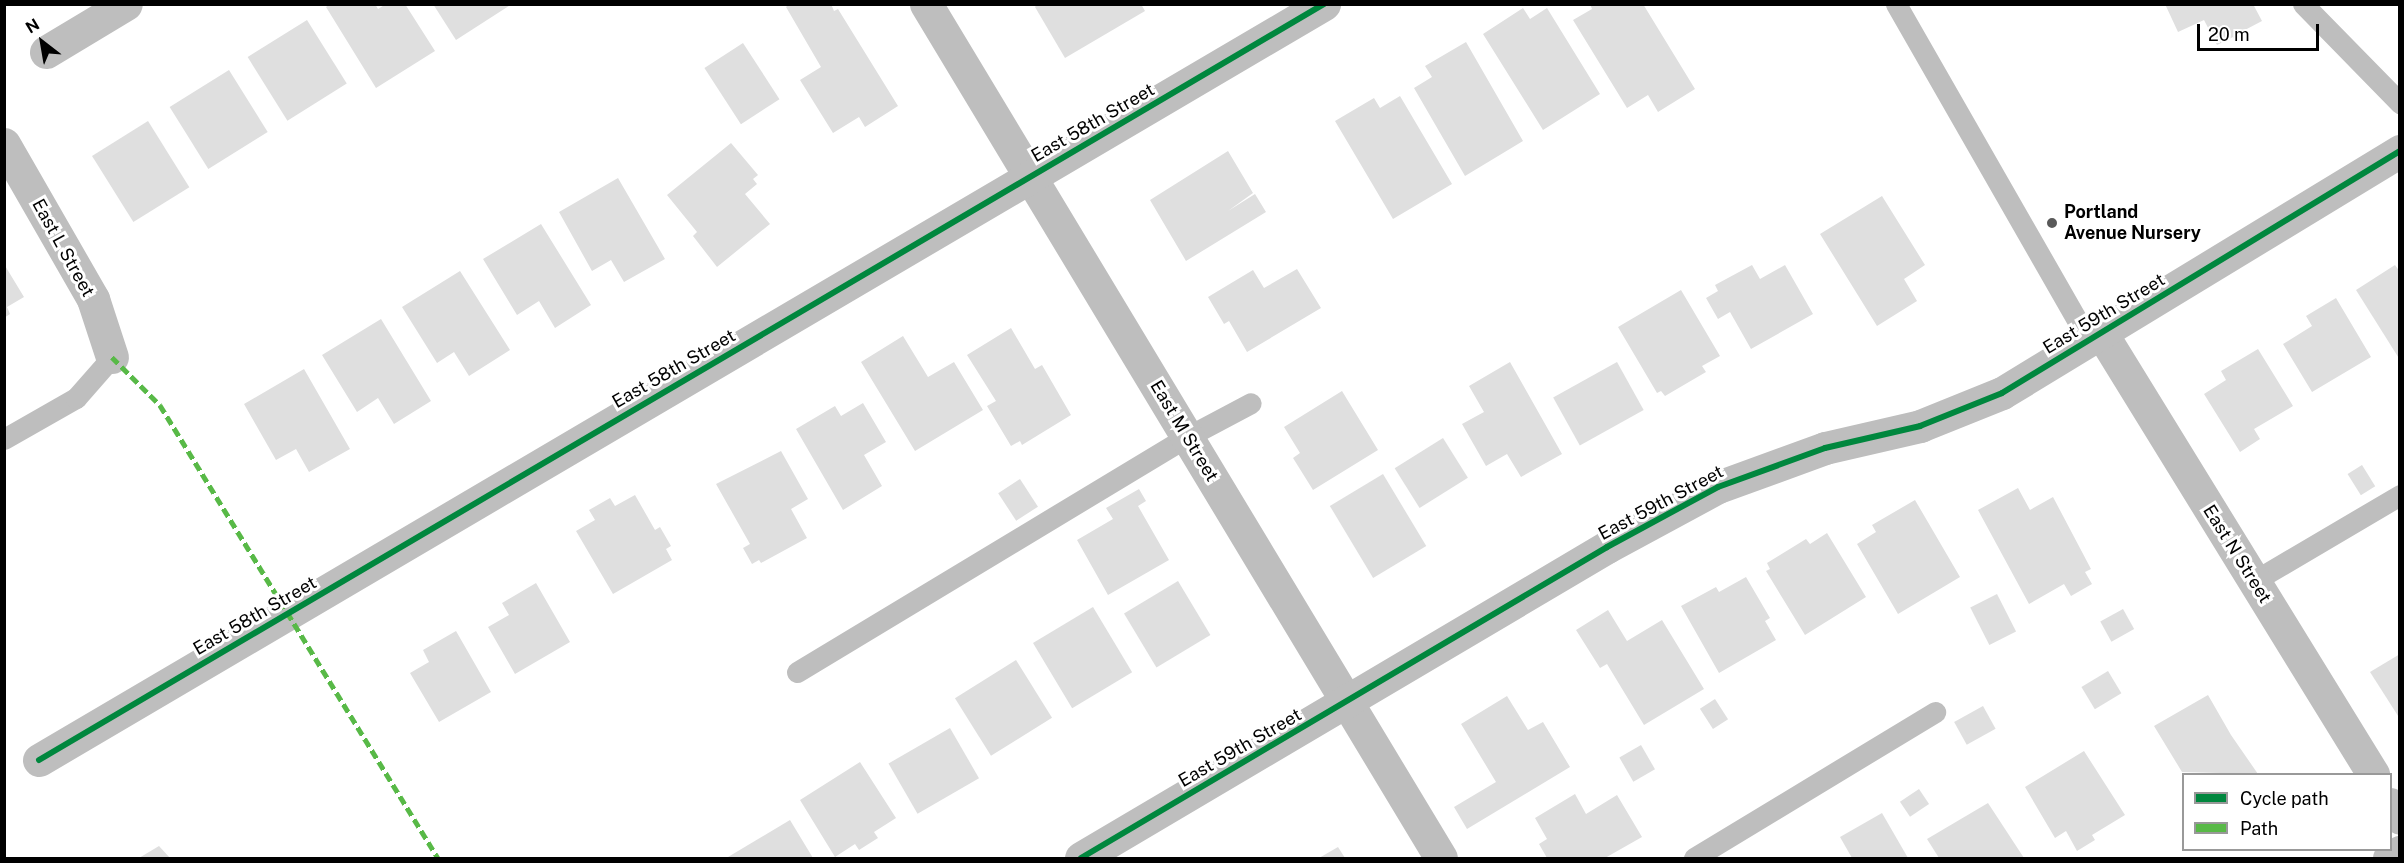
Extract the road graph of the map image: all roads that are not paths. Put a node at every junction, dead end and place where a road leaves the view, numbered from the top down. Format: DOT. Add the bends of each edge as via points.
graph roads {
  1 [pos="126,4"];
  2 [pos="926,4"];
  3 [pos="1324,4"];
  4 [pos="1896,4"];
  5 [pos="2303,4"];
  6 [pos="46,52"];
  7 [pos="2400,103"];
  8 [pos="4,144"];
  9 [pos="2400,151"];
  10 [pos="1030,177"];
  11 [pos="2096,337"];
  12 [pos="112,357"];
  13 [pos="1251,403"];
  14 [pos="1187,437"];
  15 [pos="4,439"];
  16 [pos="2400,495"];
  17 [pos="2254,581"];
  18 [pos="797,672"];
  19 [pos="1347,703"];
  20 [pos="1935,712"];
  21 [pos="39,760"];
  22 [pos="2372,773"];
  23 [pos="2400,852"];
  24 [pos="1081,858"];
  25 [pos="1441,858"];
  26 [pos="1694,858"];
  27 [pos="2389,858"];
  1 -- 6 [label="street"];
  2 -- 10 [label="street, East M Street"];
  3 -- 10 [label="street, East 58th Street"];
  4 -- 11 [label="lane"];
  5 -- 7 [label="lane"];
  8 -- 12 [label="street, East L Street" via="93,299"];
  9 -- 11 [label="street, East 59th Street"];
  10 -- 14 [label="street, East M Street"];
  10 -- 21 [label="street, East 58th Street"];
  11 -- 17 [label="street, East N Street"];
  11 -- 19 [label="street, East 59th Street" via="1963,412 1825,448 1718,487 1607,547"];
  12 -- 15 [label="lane" via="76,399"];
  13 -- 14 [label="lane"];
  14 -- 18 [label="lane"];
  14 -- 19 [label="street, East M Street"];
  16 -- 17 [label="lane"];
  17 -- 22 [label="street, East N Street"];
  19 -- 24 [label="street, East 59th Street"];
  19 -- 25 [label="street, East M Street"];
  20 -- 26 [label="lane"];
  23 -- 27 [label="street"];
}
